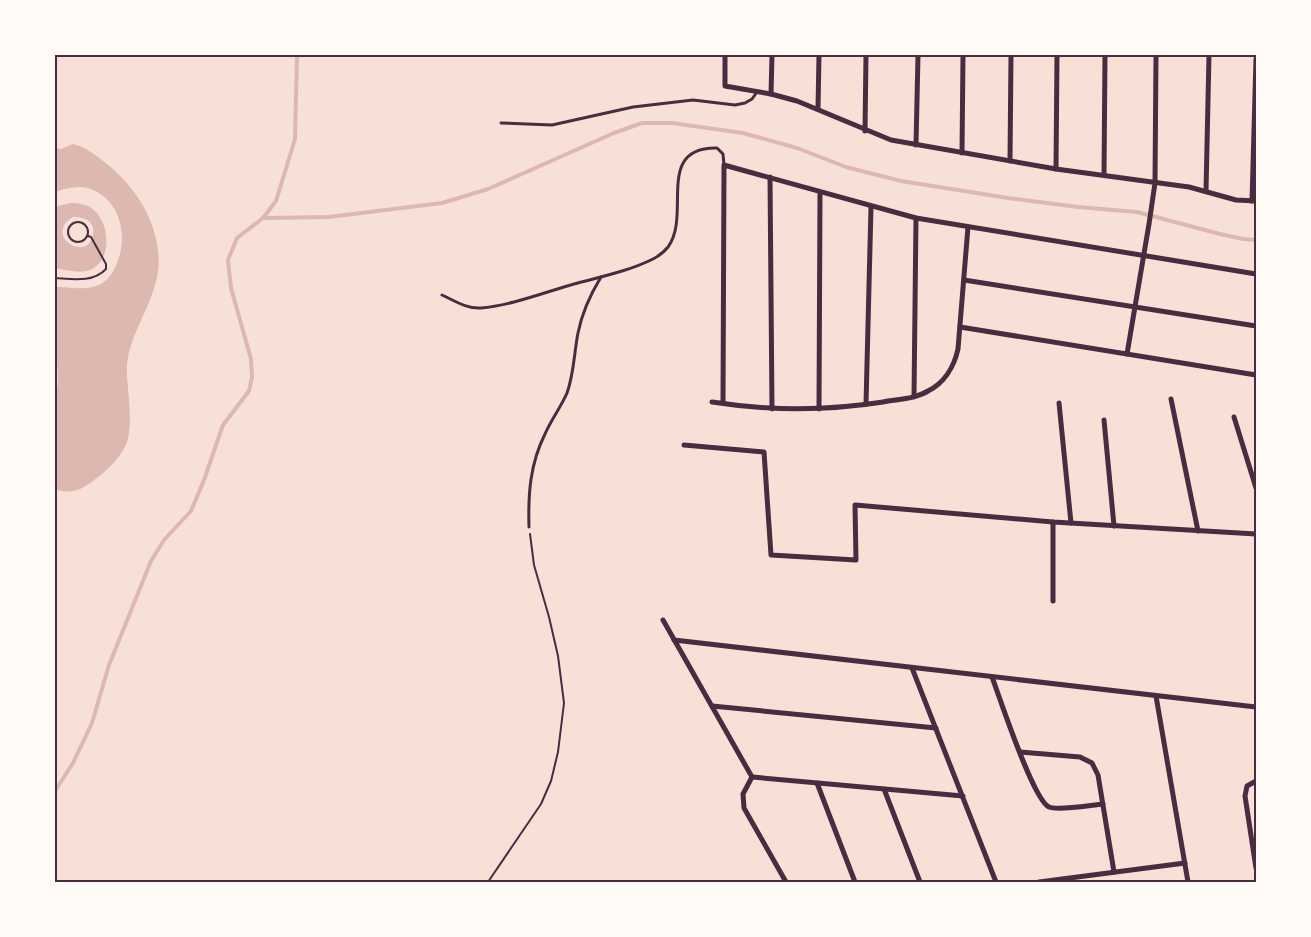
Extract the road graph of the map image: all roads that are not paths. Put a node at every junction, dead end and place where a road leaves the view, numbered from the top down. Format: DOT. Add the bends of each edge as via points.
graph roads {
  1 [pos="726,55"];
  2 [pos="772,55"];
  3 [pos="819,55"];
  4 [pos="866,55"];
  5 [pos="918,55"];
  6 [pos="963,55"];
  7 [pos="1011,55"];
  8 [pos="1057,55"];
  9 [pos="1105,55"];
  10 [pos="1156,55"];
  11 [pos="1210,55"];
  12 [pos="1256,59"];
  13 [pos="758,91"];
  14 [pos="771,94"];
  15 [pos="818,109"];
  16 [pos="501,123"];
  17 [pos="865,131"];
  18 [pos="916,146"];
  19 [pos="962,153"];
  20 [pos="1010,161"];
  21 [pos="724,164"];
  22 [pos="1056,169"];
  23 [pos="1104,176"];
  24 [pos="770,177"];
  25 [pos="1155,183"];
  26 [pos="1206,191"];
  27 [pos="820,192"];
  28 [pos="1254,201"];
  29 [pos="871,207"];
  30 [pos="916,218"];
  31 [pos="968,228"];
  32 [pos="1144,256"];
  33 [pos="1256,274"];
  34 [pos="601,276"];
  35 [pos="964,280"];
  36 [pos="442,295"];
  37 [pos="1135,307"];
  38 [pos="1256,326"];
  39 [pos="960,327"];
  40 [pos="1127,354"];
  41 [pos="1256,375"];
  42 [pos="914,397"];
  43 [pos="1171,399"];
  44 [pos="712,402"];
  45 [pos="723,403"];
  46 [pos="1059,403"];
  47 [pos="866,404"];
  48 [pos="772,409"];
  49 [pos="819,409"];
  50 [pos="1234,417"];
  51 [pos="1104,420"];
  52 [pos="684,445"];
  53 [pos="1256,488"];
  54 [pos="1053,522"];
  55 [pos="1071,523"];
  56 [pos="1114,526"];
  57 [pos="529,527"];
  58 [pos="1198,531"];
  59 [pos="1256,534"];
  60 [pos="1053,601"];
  61 [pos="663,620"];
  62 [pos="674,640"];
  63 [pos="912,668"];
  64 [pos="992,677"];
  65 [pos="1156,696"];
  66 [pos="712,706"];
  67 [pos="1256,707"];
  68 [pos="936,728"];
  69 [pos="1020,752"];
  70 [pos="752,777"];
  71 [pos="1256,781"];
  72 [pos="817,783"];
  73 [pos="884,789"];
  74 [pos="963,796"];
  75 [pos="1103,804"];
  76 [pos="1185,863"];
  77 [pos="1256,868"];
  78 [pos="1114,872"];
  79 [pos="786,882"];
  80 [pos="855,882"];
  81 [pos="920,882"];
  82 [pos="996,882"];
  83 [pos="1039,882"];
  84 [pos="1188,882"];
  1 -- 13 [label="street" via="725,86"];
  2 -- 14 [label="street"];
  3 -- 15 [label="street"];
  4 -- 17 [label="street"];
  5 -- 18 [label="street"];
  6 -- 19 [label="street"];
  7 -- 20 [label="street"];
  8 -- 22 [label="street"];
  9 -- 23 [label="street"];
  10 -- 25 [label="street"];
  11 -- 26 [label="street"];
  12 -- 28 [label="street"];
  13 -- 14 [label="street"];
  13 -- 16 [label="lane" via="752,99 735,105 693,100 633,107 552,125"];
  14 -- 15 [label="street"];
  15 -- 17 [label="street"];
  17 -- 18 [label="street"];
  18 -- 19 [label="street"];
  19 -- 20 [label="street"];
  20 -- 22 [label="street"];
  21 -- 24 [label="street"];
  21 -- 34 [label="lane" via="723,154 717,148 701,150 684,160 677,180 678,214 668,246 653,258"];
  21 -- 45 [label="street"];
  22 -- 23 [label="street"];
  23 -- 25 [label="street"];
  24 -- 27 [label="street"];
  24 -- 48 [label="street"];
  25 -- 26 [label="street"];
  25 -- 32 [label="street"];
  26 -- 28 [label="street" via="1236,200"];
  27 -- 29 [label="street"];
  27 -- 49 [label="street"];
  29 -- 30 [label="street"];
  29 -- 47 [label="street"];
  30 -- 31 [label="street"];
  30 -- 42 [label="street"];
  31 -- 32 [label="street"];
  31 -- 35 [label="street"];
  32 -- 33 [label="street"];
  32 -- 37 [label="street"];
  34 -- 36 [label="lane" via="480,308 462,305"];
  34 -- 57 [label="lane" via="584,309 567,393 544,434 532,468 528,496"];
  35 -- 37 [label="street"];
  35 -- 39 [label="street"];
  37 -- 38 [label="street"];
  37 -- 40 [label="street"];
  39 -- 40 [label="street"];
  39 -- 42 [label="street" via="955,362 948,373 939,384"];
  40 -- 41 [label="street"];
  42 -- 47 [label="street"];
  43 -- 58 [label="street"];
  44 -- 45 [label="street"];
  45 -- 48 [label="street"];
  46 -- 55 [label="street"];
  47 -- 49 [label="street"];
  48 -- 49 [label="street"];
  50 -- 53 [label="street"];
  51 -- 56 [label="street"];
  52 -- 54 [label="street" via="764,452 771,555 856,560 855,505"];
  54 -- 55 [label="street"];
  54 -- 60 [label="street"];
  55 -- 56 [label="street"];
  56 -- 58 [label="street"];
  58 -- 59 [label="street"];
  61 -- 62 [label="street"];
  62 -- 63 [label="street"];
  62 -- 66 [label="street"];
  63 -- 64 [label="street"];
  63 -- 68 [label="street"];
  64 -- 65 [label="street"];
  64 -- 69 [label="street"];
  65 -- 67 [label="street"];
  65 -- 76 [label="street"];
  66 -- 68 [label="street"];
  66 -- 70 [label="street"];
  68 -- 74 [label="street"];
  69 -- 75 [label="street" via="1080,757 1092,763 1098,775"];
  69 -- 75 [label="street" via="1033,786 1045,804 1055,808"];
  70 -- 72 [label="street"];
  70 -- 79 [label="street" via="743,794 744,808"];
  71 -- 77 [label="street" via="1245,791"];
  72 -- 73 [label="street"];
  72 -- 80 [label="street"];
  73 -- 74 [label="street"];
  73 -- 81 [label="street"];
  74 -- 82 [label="street"];
  75 -- 78 [label="street"];
  76 -- 78 [label="street"];
  76 -- 84 [label="street"];
  78 -- 83 [label="street"];
}
